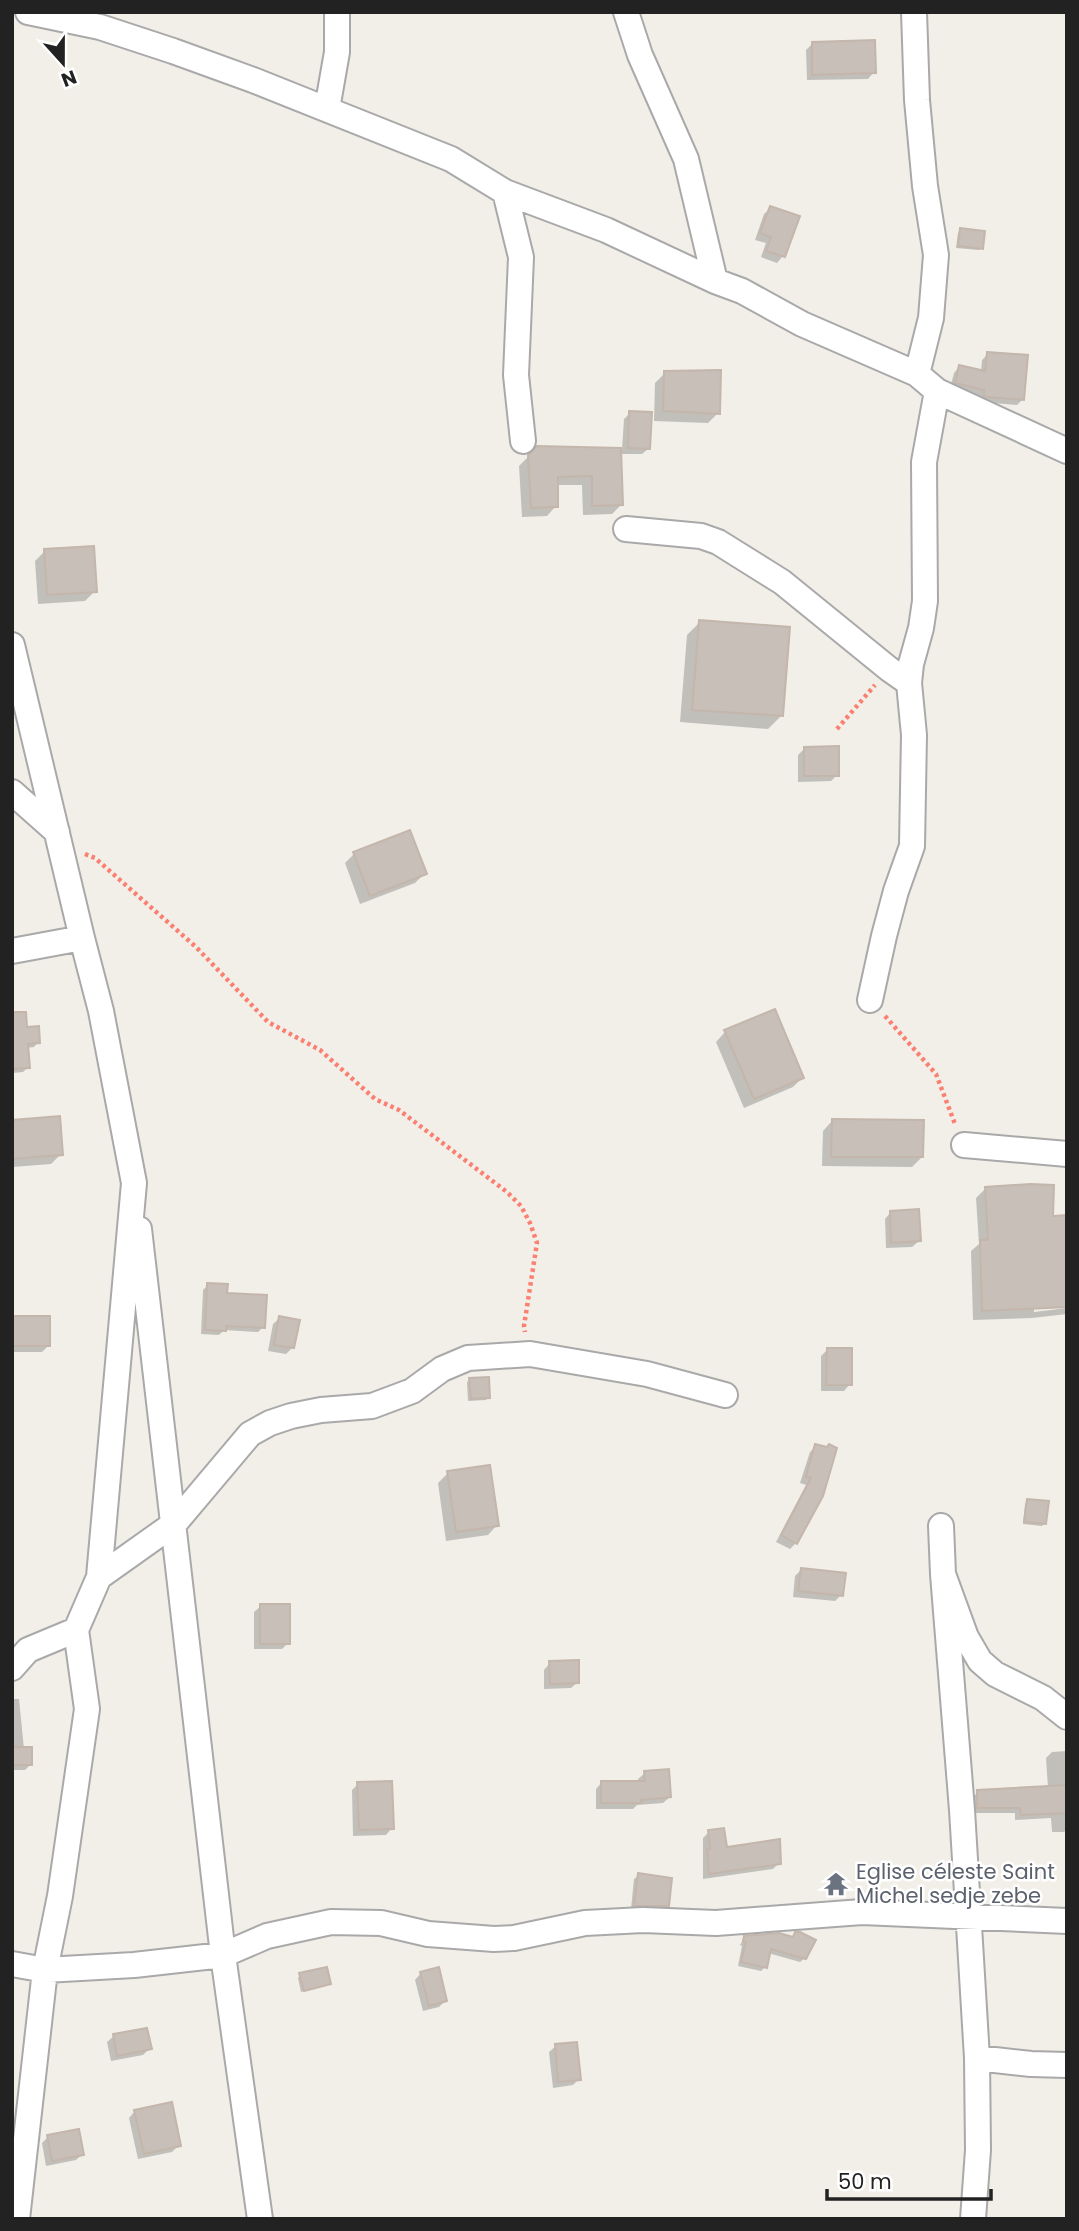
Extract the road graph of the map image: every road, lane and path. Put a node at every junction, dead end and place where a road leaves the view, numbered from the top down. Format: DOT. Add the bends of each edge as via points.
graph roads {
  1 [pos="28,12"];
  2 [pos="337,12"];
  3 [pos="626,12"];
  4 [pos="914,12"];
  5 [pos="102,20"];
  6 [pos="327,109"];
  7 [pos="505,192"];
  8 [pos="715,281"];
  9 [pos="917,374"];
  10 [pos="937,391"];
  11 [pos="523,441"];
  12 [pos="1067,451"];
  13 [pos="626,529"];
  14 [pos="12,645"];
  15 [pos="889,669"];
  16 [pos="909,683"];
  17 [pos="837,729"];
  18 [pos="12,792"];
  19 [pos="59,838"];
  20 [pos="82,938"];
  21 [pos="12,951"];
  22 [pos="870,1000"];
  23 [pos="964,1145"];
  24 [pos="1067,1154"];
  25 [pos="134,1183"];
  26 [pos="530,1354"];
  27 [pos="725,1395"];
  28 [pos="175,1522"];
  29 [pos="941,1526"];
  30 [pos="943,1574"];
  31 [pos="99,1577"];
  32 [pos="76,1630"];
  33 [pos="12,1668"];
  34 [pos="1067,1717"];
  35 [pos="967,1916"];
  36 [pos="1067,1921"];
  37 [pos="223,1955"];
  38 [pos="12,1964"];
  39 [pos="45,1970"];
  40 [pos="976,2058"];
  41 [pos="1067,2065"];
  42 [pos="17,2219"];
  43 [pos="260,2219"];
  44 [pos="973,2219"];
  1 -- 5 [label="street"];
  2 -- 6 [label="street" via="337,52"];
  3 -- 8 [label="street" via="686,159"];
  4 -- 9 [label="street" via="917,100 936,255 931,318"];
  5 -- 6 [label="street"];
  6 -- 7 [label="street" via="451,159"];
  7 -- 8 [label="street" via="606,230"];
  7 -- 11 [label="street" via="522,257 516,375"];
  8 -- 9 [label="street"];
  9 -- 10 [label="street"];
  10 -- 12 [label="street"];
  10 -- 16 [label="street" via="924,462 925,601"];
  13 -- 15 [label="street" via="701,536 718,542 782,582"];
  14 -- 19 [label="street"];
  15 -- 16 [label="street"];
  15 -- 17 [label="path"];
  16 -- 22 [label="street" via="914,735 912,846"];
  18 -- 19 [label="street"];
  19 -- 20 [label="street"];
  19 -- 26 [label="path" via="95,858 196,947 268,1022 320,1050 375,1098 399,1110 521,1206 537,1243 524,1326"];
  20 -- 21 [label="street"];
  20 -- 25 [label="street"];
  22 -- 23 [label="path" via="936,1074"];
  23 -- 24 [label="street"];
  25 -- 28 [label="street"];
  25 -- 31 [label="street"];
  26 -- 27 [label="street" via="647,1374"];
  26 -- 28 [label="street" via="468,1358 442,1369 412,1391 372,1406 321,1410 270,1423 250,1434"];
  28 -- 31 [label="street"];
  28 -- 37 [label="street"];
  29 -- 30 [label="street"];
  30 -- 34 [label="street" via="980,1661"];
  30 -- 35 [label="street"];
  31 -- 32 [label="street"];
  32 -- 33 [label="street" via="28,1650"];
  32 -- 39 [label="street" via="87,1710"];
  35 -- 36 [label="street"];
  35 -- 37 [label="street" via="862,1912 716,1923 643,1920 585,1923 494,1939 428,1934 381,1923 331,1922 267,1936"];
  35 -- 40 [label="street"];
  37 -- 39 [label="street"];
  37 -- 43 [label="street"];
  38 -- 39 [label="street"];
  39 -- 42 [label="street"];
  40 -- 41 [label="street"];
  40 -- 44 [label="street" via="978,2150"];
}
